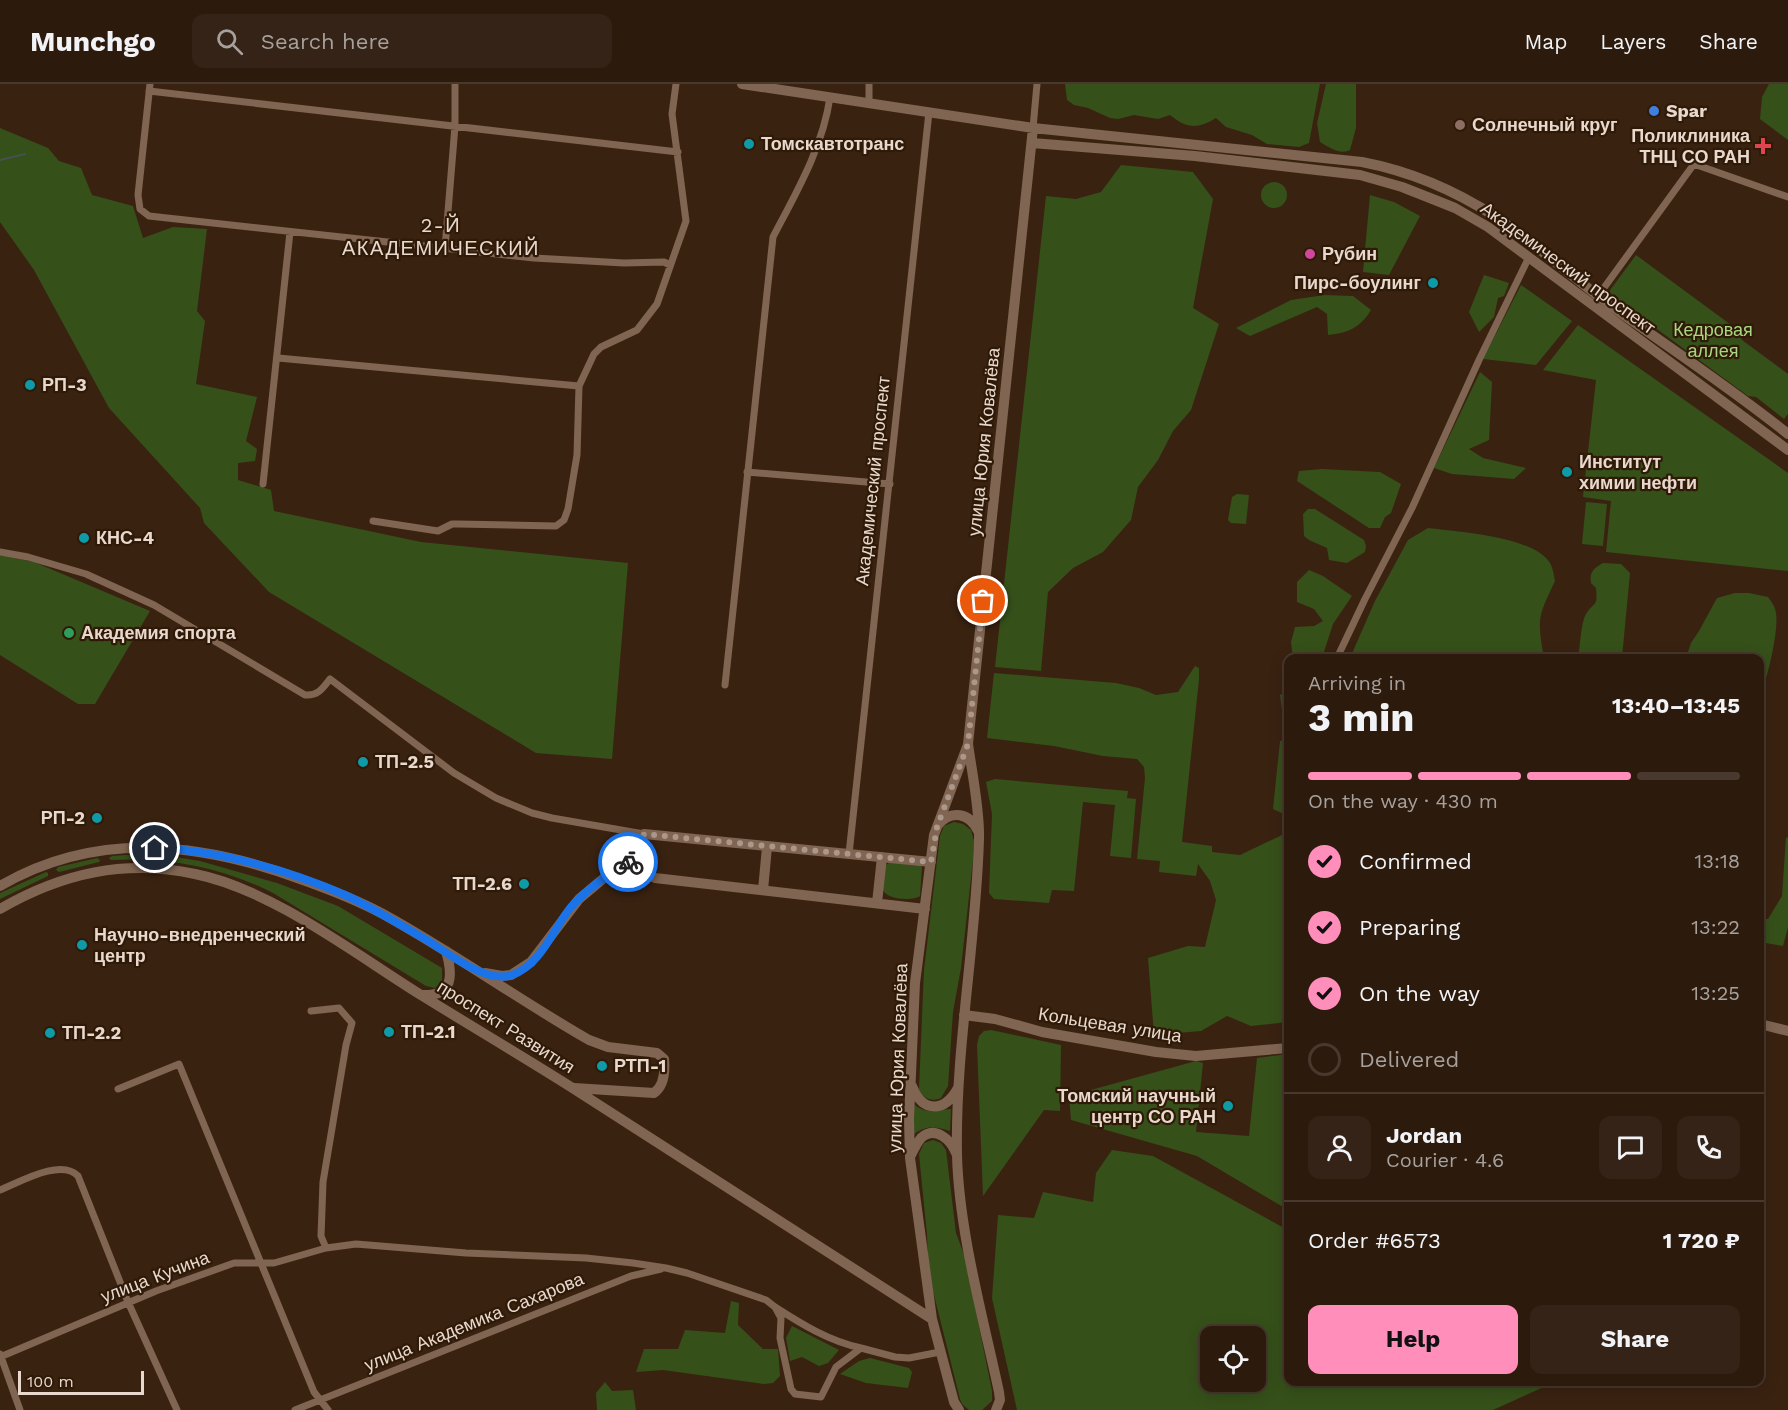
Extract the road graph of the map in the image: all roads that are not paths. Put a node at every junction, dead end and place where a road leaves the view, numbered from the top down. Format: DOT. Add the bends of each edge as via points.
graph roads {
  1 [pos="455,84"];
  2 [pos="676,84"];
  3 [pos="742,84"];
  4 [pos="869,84"];
  5 [pos="1037,84"];
  6 [pos="150,87"];
  7 [pos="830,97"];
  8 [pos="869,103"];
  9 [pos="930,112"];
  10 [pos="455,126"];
  11 [pos="1033,128"];
  12 [pos="1032,143"];
  13 [pos="1196,144"];
  14 [pos="678,152"];
  15 [pos="1195,156"];
  16 [pos="1362,162"];
  17 [pos="1360,175"];
  18 [pos="1788,197"];
  19 [pos="290,232"];
  20 [pos="446,248"];
  21 [pos="1529,257"];
  22 [pos="670,265"];
  23 [pos="1594,300"];
  24 [pos="278,358"];
  25 [pos="579,386"];
  26 [pos="1788,434"];
  27 [pos="1788,450"];
  28 [pos="747,472"];
  29 [pos="263,484"];
  30 [pos="890,484"];
  31 [pos="373,521"];
  32 [pos="0,552"];
  33 [pos="1339,654"];
  34 [pos="725,685"];
  35 [pos="968,744"];
  36 [pos="937,827"];
  37 [pos="644,834"];
  38 [pos="979,837"];
  39 [pos="767,847"];
  40 [pos="104,849"];
  41 [pos="849,854"];
  42 [pos="882,857"];
  43 [pos="632,860"];
  44 [pos="49,862"];
  45 [pos="931,862"];
  46 [pos="106,869"];
  47 [pos="56,881"];
  48 [pos="0,886"];
  49 [pos="763,890"];
  50 [pos="877,903"];
  51 [pos="0,909"];
  52 [pos="925,909"];
  53 [pos="446,951"];
  54 [pos="476,970"];
  55 [pos="420,994"];
  56 [pos="311,1011"];
  57 [pos="964,1015"];
  58 [pos="1764,1025"];
  59 [pos="1788,1031"];
  60 [pos="1284,1048"];
  61 [pos="911,1084"];
  62 [pos="958,1087"];
  63 [pos="573,1088"];
  64 [pos="118,1089"];
  65 [pos="957,1156"];
  66 [pos="910,1158"];
  67 [pos="0,1190"];
  68 [pos="326,1248"];
  69 [pos="633,1263"];
  70 [pos="263,1264"];
  71 [pos="666,1268"];
  72 [pos="631,1276"];
  73 [pos="128,1302"];
  74 [pos="775,1307"];
  75 [pos="932,1319"];
  76 [pos="861,1348"];
  77 [pos="940,1352"];
  78 [pos="0,1356"];
  79 [pos="321,1400"];
  80 [pos="20,1410"];
  81 [pos="177,1410"];
  82 [pos="295,1410"];
  83 [pos="328,1410"];
  84 [pos="959,1410"];
  85 [pos="996,1410"];
  1 -- 10 [label="street"];
  2 -- 14 [label="street" via="672,114"];
  3 -- 7 [label="main road, Академический проспект"];
  4 -- 8 [label="street"];
  5 -- 11 [label="street"];
  6 -- 10 [label="street"];
  6 -- 19 [label="street" via="138,195 140,209 149,216"];
  7 -- 8 [label="main road, Академический проспект"];
  7 -- 28 [label="street" via="806,174 773,237"];
  8 -- 9 [label="main road, Академический проспект"];
  9 -- 11 [label="main road, Академический проспект"];
  9 -- 30 [label="street, Академический проспект"];
  10 -- 14 [label="street"];
  10 -- 20 [label="street"];
  11 -- 12 [label="main road"];
  11 -- 13 [label="main road, Академический проспект"];
  12 -- 15 [label="main road, Академический проспект"];
  12 -- 35 [label="main road, улица Юрия Ковалёва"];
  13 -- 15 [label="main road"];
  13 -- 16 [label="main road, Академический проспект"];
  14 -- 22 [label="street" via="686,221"];
  15 -- 17 [label="main road, Академический проспект"];
  16 -- 17 [label="main road"];
  16 -- 23 [label="main road, Академический проспект" via="1428,181 1496,217"];
  17 -- 21 [label="main road, Академический проспект" via="1455,208"];
  18 -- 23 [label="street" via="1694,164"];
  19 -- 20 [label="street"];
  19 -- 24 [label="street"];
  20 -- 22 [label="street" via="534,258"];
  21 -- 23 [label="main road, Академический проспект"];
  21 -- 33 [label="street" via="1413,508"];
  22 -- 25 [label="street" via="657,304 644,324 601,347"];
  23 -- 26 [label="main road, Академический проспект"];
  23 -- 27 [label="main road, Академический проспект"];
  24 -- 25 [label="street"];
  24 -- 29 [label="street"];
  25 -- 31 [label="street" via="577,455 564,520 556,526 458,524 438,531"];
  28 -- 30 [label="street"];
  28 -- 34 [label="street"];
  30 -- 41 [label="street, Академический проспект"];
  32 -- 37 [label="street" via="86,574 154,605 305,695 319,692 330,679 454,773 513,806 552,818"];
  35 -- 36 [label="main road, улица Юрия Ковалёва"];
  35 -- 38 [label="main road, улица Юрия Ковалёва"];
  36 -- 38 [label="main road" via="946,817 965,816 975,824"];
  36 -- 45 [label="main road, улица Юрия Ковалёва"];
  37 -- 39 [label="main road"];
  37 -- 43 [label="main road"];
  38 -- 57 [label="main road, улица Юрия Ковалёва"];
  39 -- 41 [label="main road"];
  39 -- 49 [label="main road"];
  40 -- 44 [label="main road, проспект Развития"];
  40 -- 46 [label="main road"];
  40 -- 53 [label="main road, проспект Развития" via="172,848 279,871 343,894"];
  41 -- 42 [label="main road"];
  42 -- 45 [label="main road"];
  42 -- 50 [label="main road"];
  43 -- 49 [label="main road" via="640,871 656,878"];
  43 -- 54 [label="main road" via="579,899 539,953 522,969 502,976"];
  44 -- 47 [label="main road"];
  44 -- 48 [label="main road, проспект Развития"];
  45 -- 52 [label="main road, улица Юрия Ковалёва"];
  46 -- 47 [label="main road, проспект Развития"];
  46 -- 55 [label="main road, проспект Развития" via="161,868 233,885 317,928"];
  47 -- 51 [label="main road, проспект Развития"];
  49 -- 50 [label="main road"];
  50 -- 52 [label="main road"];
  52 -- 61 [label="main road, улица Юрия Ковалёва" via="915,983"];
  53 -- 54 [label="main road, проспект Развития"];
  53 -- 55 [label="main road, проспект Развития" via="451,970 448,984 432,996"];
  54 -- 63 [label="main road, проспект Развития" via="589,1040 608,1047 657,1053 664,1059 662,1084 654,1093"];
  55 -- 63 [label="main road, проспект Развития"];
  56 -- 68 [label="street" via="339,1008 352,1023 323,1182 321,1236"];
  57 -- 60 [label="main road, Кольцевая улица" via="1156,1052 1196,1056"];
  57 -- 62 [label="main road, улица Юрия Ковалёва"];
  58 -- 59 [label="main road"];
  61 -- 62 [label="main road" via="921,1101 933,1107 950,1101"];
  61 -- 66 [label="main road, улица Юрия Ковалёва"];
  62 -- 65 [label="main road, улица Юрия Ковалёва"];
  63 -- 75 [label="main road, проспект Развития"];
  64 -- 70 [label="street" via="179,1064"];
  65 -- 66 [label="main road" via="948,1140 934,1133 920,1139"];
  65 -- 85 [label="main road, улица Юрия Ковалёва" via="974,1276 999,1392"];
  66 -- 75 [label="main road, улица Юрия Ковалёва"];
  67 -- 73 [label="street" via="59,1168 78,1176"];
  68 -- 69 [label="street, улица Кучина" via="356,1244"];
  68 -- 70 [label="street, улица Кучина"];
  69 -- 71 [label="street, улица Кучина"];
  69 -- 72 [label="street" via="636,1269"];
  70 -- 73 [label="street, улица Кучина" via="234,1263"];
  70 -- 79 [label="street" via="314,1392"];
  71 -- 72 [label="street, улица Академика Сахарова"];
  71 -- 74 [label="street, улица Кучина" via="766,1300"];
  72 -- 79 [label="street, улица Академика Сахарова"];
  73 -- 78 [label="street, улица Кучина"];
  73 -- 81 [label="street"];
  74 -- 76 [label="street, улица Кучина" via="811,1330"];
  74 -- 76 [label="street" via="781,1318 780,1338 795,1394 821,1397 836,1367"];
  75 -- 77 [label="main road, улица Юрия Ковалёва"];
  76 -- 77 [label="street, улица Кучина" via="909,1358"];
  77 -- 84 [label="main road, улица Юрия Ковалёва"];
  78 -- 80 [label="street"];
  79 -- 82 [label="street, улица Академика Сахарова"];
  79 -- 83 [label="street"];
}
